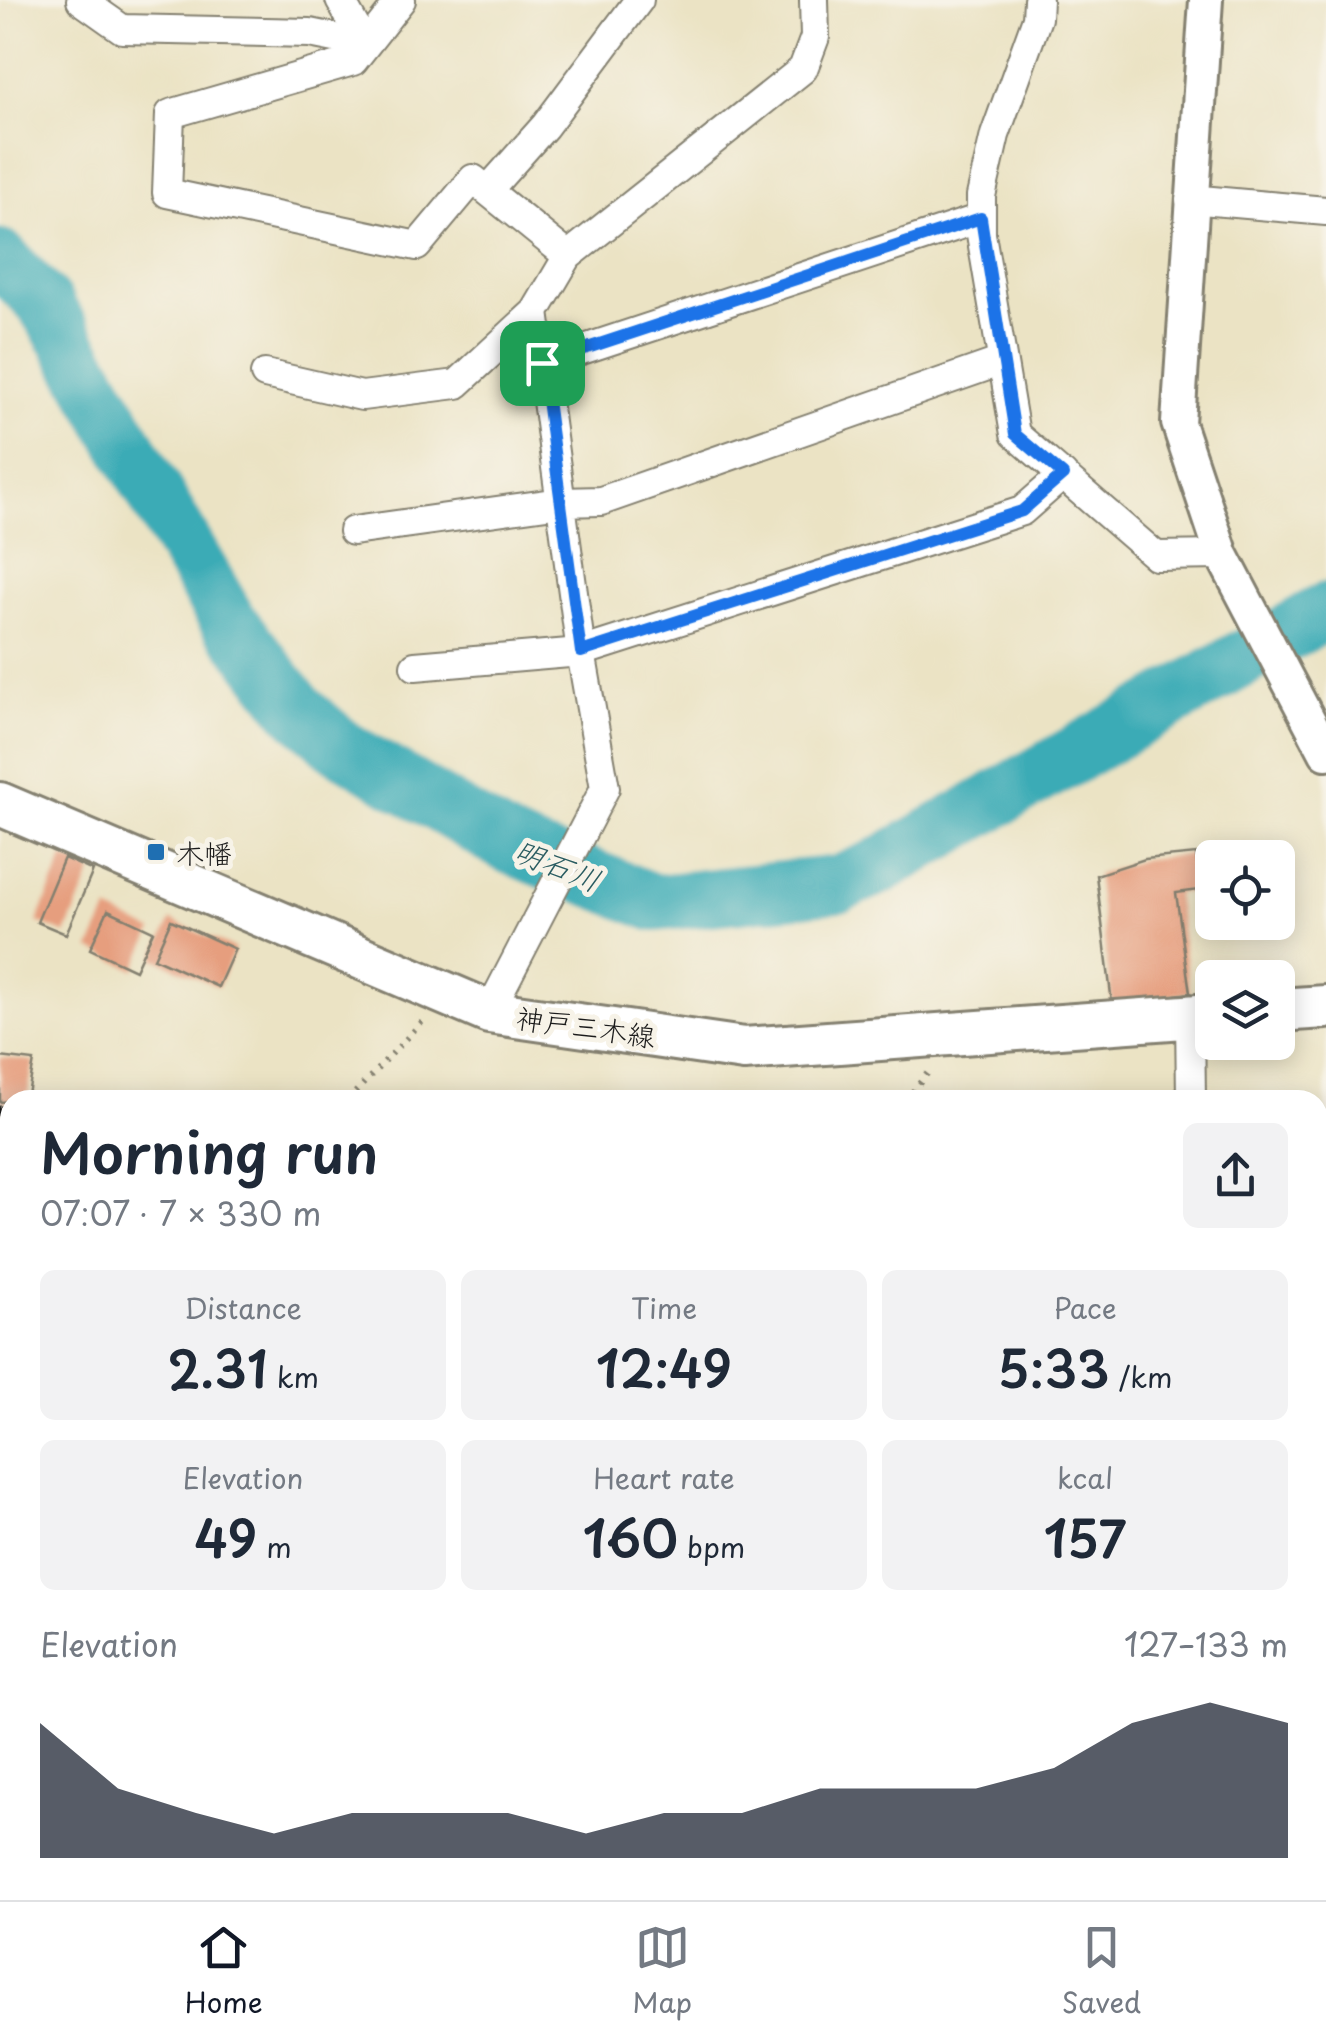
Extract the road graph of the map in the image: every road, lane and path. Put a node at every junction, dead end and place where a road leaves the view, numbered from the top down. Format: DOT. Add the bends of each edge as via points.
graph roads {
  1 [pos="81,0"];
  2 [pos="340,0"];
  3 [pos="401,0"];
  4 [pos="639,0"];
  5 [pos="814,0"];
  6 [pos="1038,0"];
  7 [pos="1206,0"];
  8 [pos="366,44"];
  9 [pos="488,190"];
  10 [pos="1190,199"];
  11 [pos="1326,211"];
  12 [pos="981,218"];
  13 [pos="568,256"];
  14 [pos="535,312"];
  15 [pos="1002,361"];
  16 [pos="542,363"];
  17 [pos="265,374"];
  18 [pos="1063,475"];
  19 [pos="561,502"];
  20 [pos="354,531"];
  21 [pos="1222,555"];
  22 [pos="581,652"];
  23 [pos="414,666"];
  24 [pos="1326,753"];
  25 [pos="0,804"];
  26 [pos="451,992"];
  27 [pos="1326,1007"];
  28 [pos="1295,1009"];
  29 [pos="488,1012"];
  30 [pos="1195,1015"];
  31 [pos="1195,1060"];
  32 [pos="358,1090"];
  33 [pos="1191,1090"];
  1 -- 8 [label="street" via="122,29 310,33"];
  2 -- 8 [label="street"];
  3 -- 8 [label="street"];
  4 -- 9 [label="street"];
  5 -- 13 [label="street" via="814,37 803,69"];
  6 -- 12 [label="street" via="995,135"];
  7 -- 10 [label="street"];
  8 -- 9 [label="street" via="353,61 170,114 167,193 417,246 474,179"];
  9 -- 13 [label="street"];
  10 -- 11 [label="street"];
  10 -- 21 [label="street" via="1178,423"];
  12 -- 15 [label="street"];
  12 -- 16 [label="street"];
  13 -- 14 [label="street"];
  14 -- 16 [label="street"];
  14 -- 17 [label="street" via="456,384 362,396"];
  15 -- 18 [label="street" via="1015,434"];
  15 -- 19 [label="street" via="601,501"];
  16 -- 19 [label="street"];
  18 -- 21 [label="street" via="1156,556"];
  18 -- 22 [label="street" via="1022,511"];
  19 -- 20 [label="street"];
  19 -- 22 [label="street"];
  21 -- 24 [label="street"];
  22 -- 23 [label="street"];
  22 -- 29 [label="street" via="605,788"];
  25 -- 26 [label="main road, 神戸三木線"];
  26 -- 29 [label="main road, 神戸三木線"];
  26 -- 32 [label="path"];
  27 -- 28 [label="main road"];
  29 -- 30 [label="main road, 神戸三木線" via="744,1049"];
  31 -- 33 [label="street"];
}
